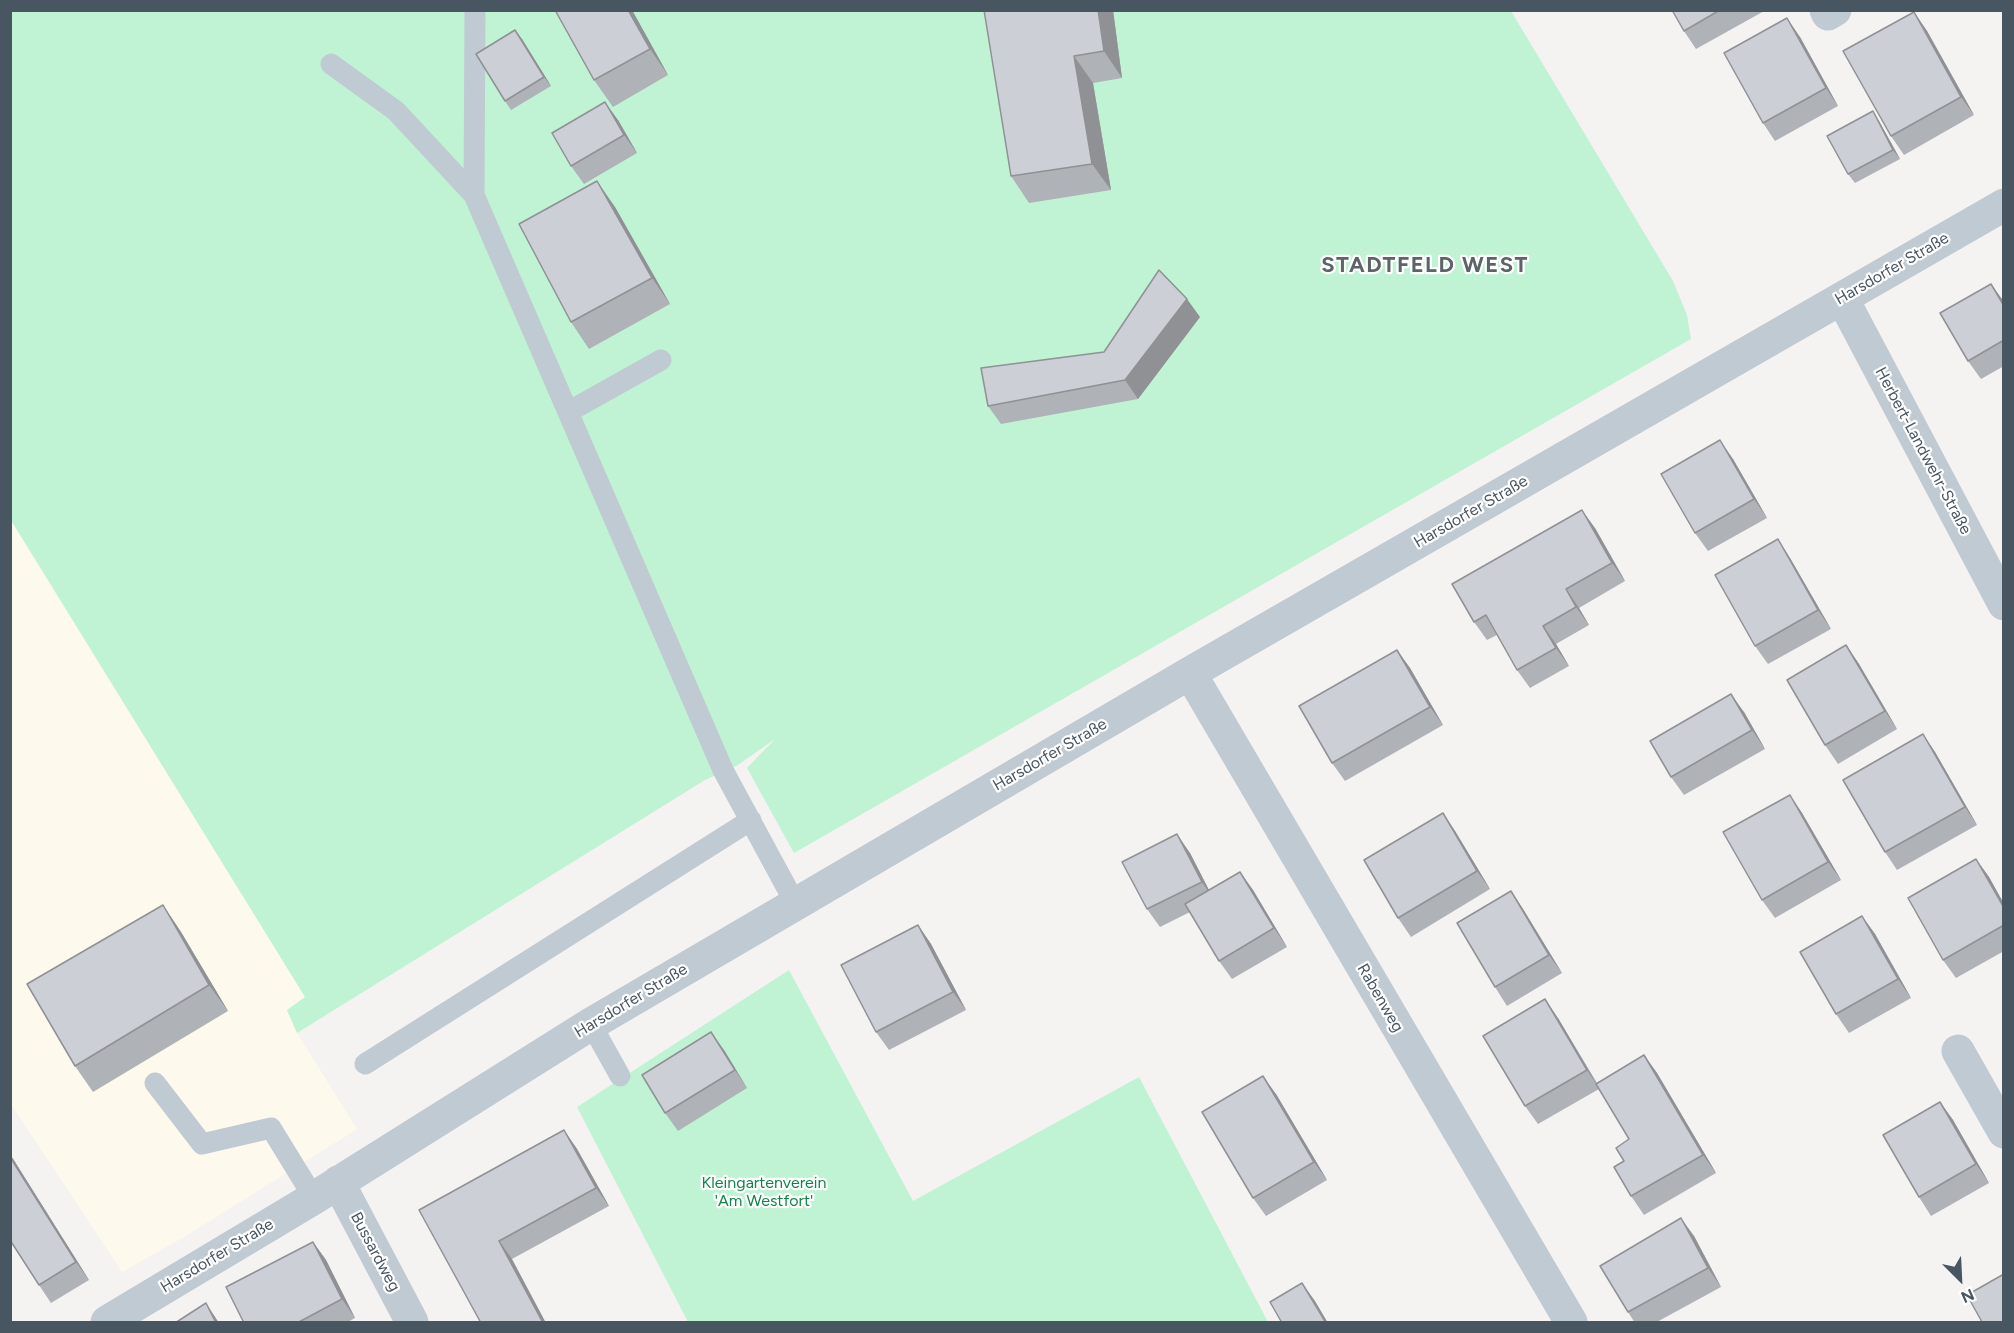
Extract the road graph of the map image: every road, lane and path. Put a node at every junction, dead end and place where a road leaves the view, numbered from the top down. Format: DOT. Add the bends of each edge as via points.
graph roads {
  1 [pos="475,10"];
  2 [pos="1826,10"];
  3 [pos="1835,10"];
  4 [pos="331,64"];
  5 [pos="474,195"];
  6 [pos="2004,205"];
  7 [pos="1842,298"];
  8 [pos="662,360"];
  9 [pos="568,412"];
  10 [pos="2004,604"];
  11 [pos="1190,673"];
  12 [pos="751,820"];
  13 [pos="795,903"];
  14 [pos="591,1024"];
  15 [pos="1958,1051"];
  16 [pos="365,1064"];
  17 [pos="620,1076"];
  18 [pos="155,1083"];
  19 [pos="2004,1132"];
  20 [pos="326,1190"];
  21 [pos="107,1323"];
  22 [pos="412,1323"];
  23 [pos="1571,1323"];
  1 -- 5 [label="lane"];
  2 -- 3 [label="street" via="1828,14"];
  4 -- 5 [label="lane" via="396,111"];
  5 -- 9 [label="lane"];
  6 -- 7 [label="street, Harsdorfer Straße"];
  7 -- 10 [label="street, Herbert-Landwehr-Straße"];
  7 -- 11 [label="street, Harsdorfer Straße"];
  8 -- 9 [label="lane"];
  9 -- 12 [label="lane" via="723,770"];
  11 -- 13 [label="street, Harsdorfer Straße"];
  11 -- 23 [label="street, Rabenweg"];
  12 -- 13 [label="lane"];
  12 -- 16 [label="lane"];
  13 -- 14 [label="street, Harsdorfer Straße"];
  14 -- 17 [label="lane"];
  14 -- 20 [label="street, Harsdorfer Straße"];
  15 -- 19 [label="street"];
  18 -- 20 [label="lane" via="202,1144 271,1128"];
  20 -- 21 [label="street, Harsdorfer Straße"];
  20 -- 22 [label="street, Bussardweg"];
}
